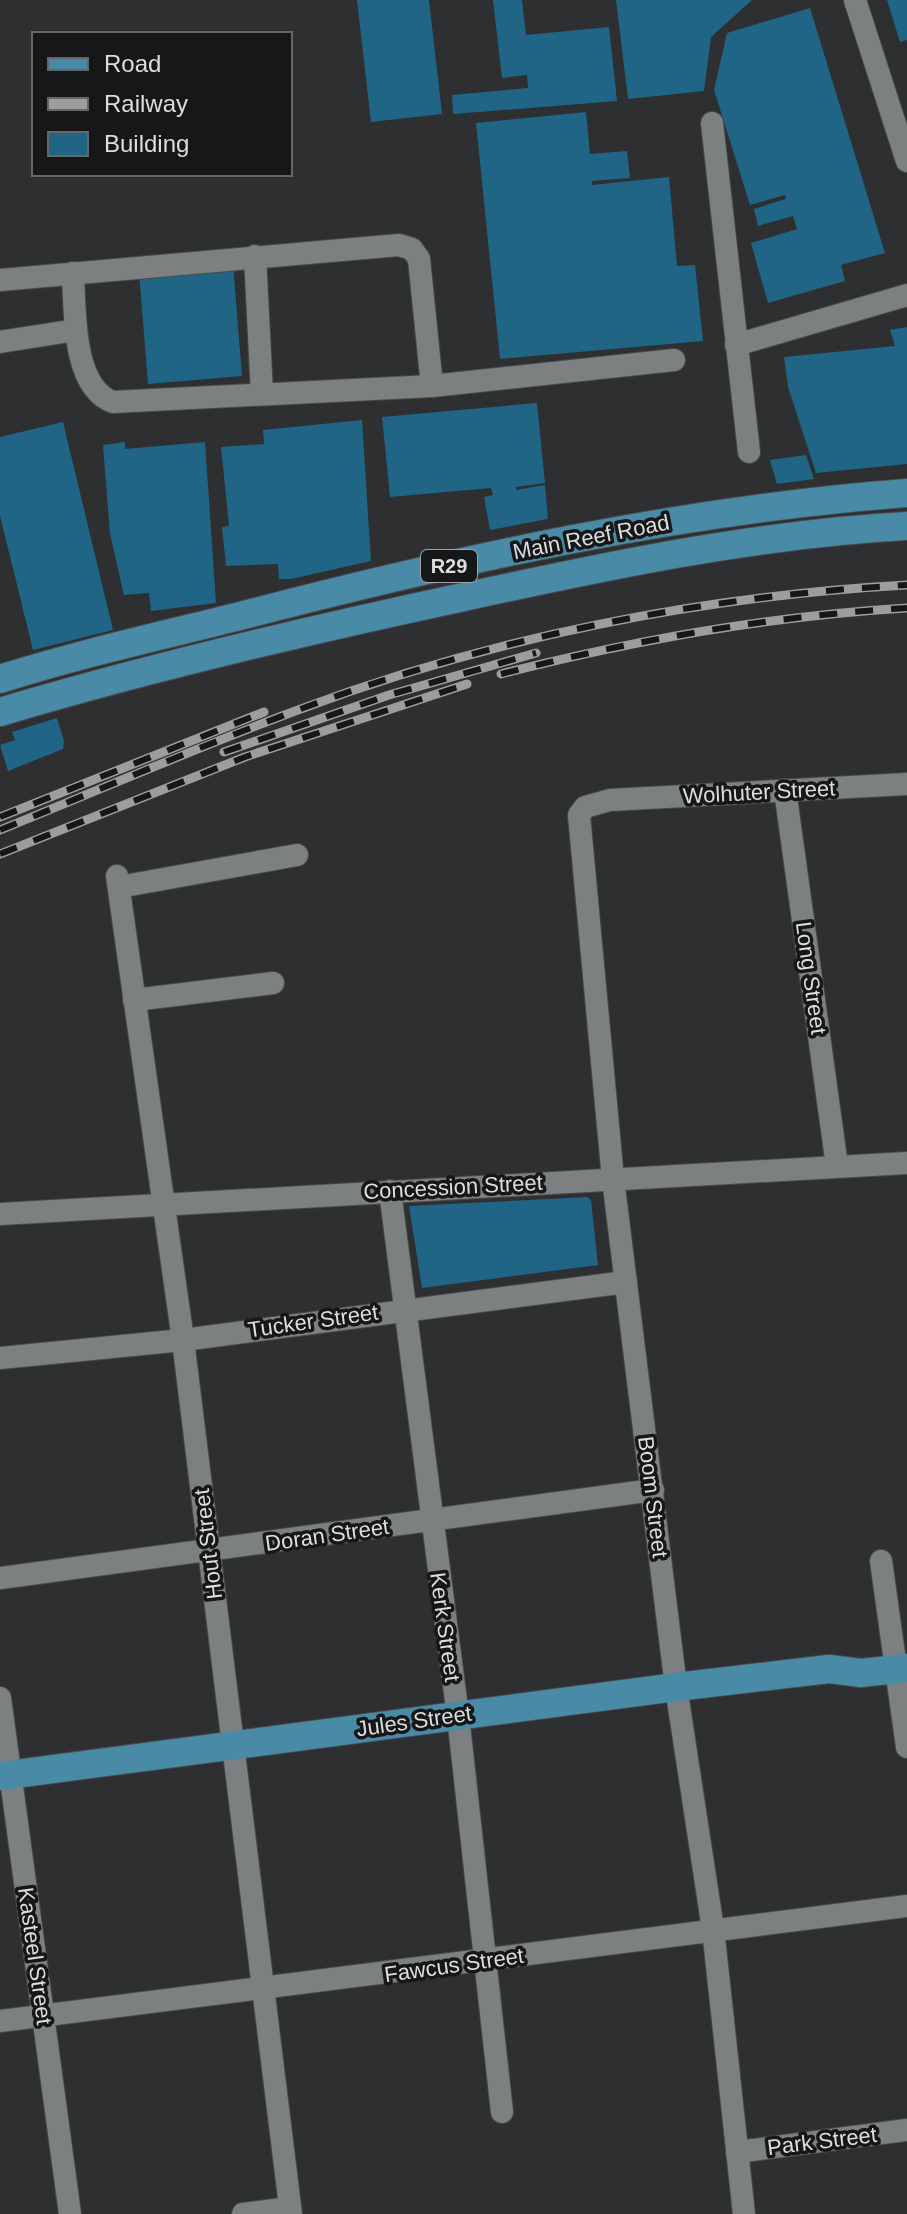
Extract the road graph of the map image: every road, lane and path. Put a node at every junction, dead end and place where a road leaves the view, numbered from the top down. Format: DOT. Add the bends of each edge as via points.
graph roads {
  1 [pos="855,0"];
  2 [pos="712,123"];
  3 [pos="907,161"];
  4 [pos="255,256"];
  5 [pos="73,273"];
  6 [pos="0,280"];
  7 [pos="907,295"];
  8 [pos="76,330"];
  9 [pos="0,342"];
  10 [pos="736,345"];
  11 [pos="674,360"];
  12 [pos="432,386"];
  13 [pos="262,394"];
  14 [pos="749,452"];
  15 [pos="907,493"];
  16 [pos="907,526"];
  17 [pos="0,679"];
  18 [pos="0,712"];
  19 [pos="907,784"];
  20 [pos="785,790"];
  21 [pos="610,800"];
  22 [pos="297,855"];
  23 [pos="273,983"];
  24 [pos="134,1000"];
  25 [pos="907,1163"];
  26 [pos="837,1166"];
  27 [pos="613,1179"];
  28 [pos="390,1191"];
  29 [pos="162,1205"];
  30 [pos="0,1214"];
  31 [pos="626,1282"];
  32 [pos="404,1308"];
  33 [pos="183,1340"];
  34 [pos="0,1358"];
  35 [pos="653,1490"];
  36 [pos="430,1520"];
  37 [pos="209,1552"];
  38 [pos="881,1561"];
  39 [pos="0,1578"];
  40 [pos="901,1659"];
  41 [pos="676,1687"];
  42 [pos="0,1698"];
  43 [pos="458,1716"];
  44 [pos="233,1745"];
  45 [pos="907,1747"];
  46 [pos="4,1775"];
  47 [pos="907,1906"];
  48 [pos="713,1929"];
  49 [pos="485,1960"];
  50 [pos="264,1988"];
  51 [pos="44,2015"];
  52 [pos="0,2021"];
  53 [pos="502,2112"];
  54 [pos="907,2130"];
  55 [pos="737,2152"];
  56 [pos="290,2211"];
  57 [pos="70,2214"];
  58 [pos="243,2214"];
  59 [pos="744,2214"];
  1 -- 3 [label="street"];
  2 -- 10 [label="street"];
  4 -- 5 [label="street"];
  4 -- 12 [label="street" via="399,245 412,249 419,259"];
  4 -- 13 [label="street"];
  5 -- 6 [label="street"];
  5 -- 8 [label="street"];
  7 -- 10 [label="street"];
  8 -- 9 [label="street"];
  8 -- 13 [label="street" via="89,385 98,397 113,402"];
  10 -- 14 [label="street"];
  11 -- 12 [label="street"];
  12 -- 13 [label="street"];
  15 -- 17 [label="main road, Main Reef Road / R29" via="758,508 544,545 341,590"];
  16 -- 18 [label="main road, Main Reef Road / R29" via="745,543 526,583 178,663"];
  19 -- 20 [label="street, Wolhuter Street"];
  20 -- 21 [label="street, Wolhuter Street"];
  20 -- 26 [label="street, Long Street"];
  21 -- 27 [label="street, Boom Street" via="585,807 578,826"];
  22 -- 24 [label="street, Hout Street" via="118,881"];
  23 -- 24 [label="street"];
  24 -- 29 [label="street, Hout Street"];
  25 -- 26 [label="street, Concession Street"];
  26 -- 27 [label="street, Concession Street"];
  27 -- 28 [label="street, Concession Street"];
  27 -- 31 [label="street, Boom Street"];
  28 -- 29 [label="street, Concession Street"];
  28 -- 32 [label="street, Kerk Street"];
  29 -- 30 [label="street, Concession Street"];
  29 -- 33 [label="street, Hout Street"];
  31 -- 32 [label="street, Tucker Street"];
  31 -- 35 [label="street, Boom Street"];
  32 -- 33 [label="street, Tucker Street"];
  32 -- 36 [label="street, Kerk Street"];
  33 -- 34 [label="street, Tucker Street"];
  33 -- 37 [label="street, Hout Street"];
  35 -- 36 [label="street, Doran Street"];
  35 -- 41 [label="street, Boom Street"];
  36 -- 37 [label="street, Doran Street"];
  36 -- 43 [label="street, Kerk Street"];
  37 -- 39 [label="street, Doran Street"];
  37 -- 44 [label="street, Hout Street"];
  38 -- 40 [label="street"];
  40 -- 41 [label="main road, Jules Street" via="859,1656 829,1669"];
  40 -- 45 [label="street"];
  41 -- 43 [label="main road, Jules Street"];
  41 -- 48 [label="street, Boom Street"];
  42 -- 46 [label="street, Kasteel Street"];
  43 -- 44 [label="main road, Jules Street"];
  43 -- 49 [label="street, Kerk Street"];
  44 -- 46 [label="main road, Jules Street"];
  44 -- 50 [label="street, Hout Street"];
  46 -- 51 [label="street, Kasteel Street"];
  47 -- 48 [label="street, Fawcus Street"];
  48 -- 49 [label="street, Fawcus Street"];
  48 -- 55 [label="street, Boom Street"];
  49 -- 50 [label="street, Fawcus Street"];
  49 -- 53 [label="street, Kerk Street"];
  50 -- 51 [label="street, Fawcus Street"];
  50 -- 56 [label="street, Hout Street"];
  51 -- 52 [label="street, Fawcus Street"];
  51 -- 57 [label="street, Kasteel Street"];
  54 -- 55 [label="street, Park Street"];
  55 -- 59 [label="street, Boom Street"];
  56 -- 58 [label="street"];
}
